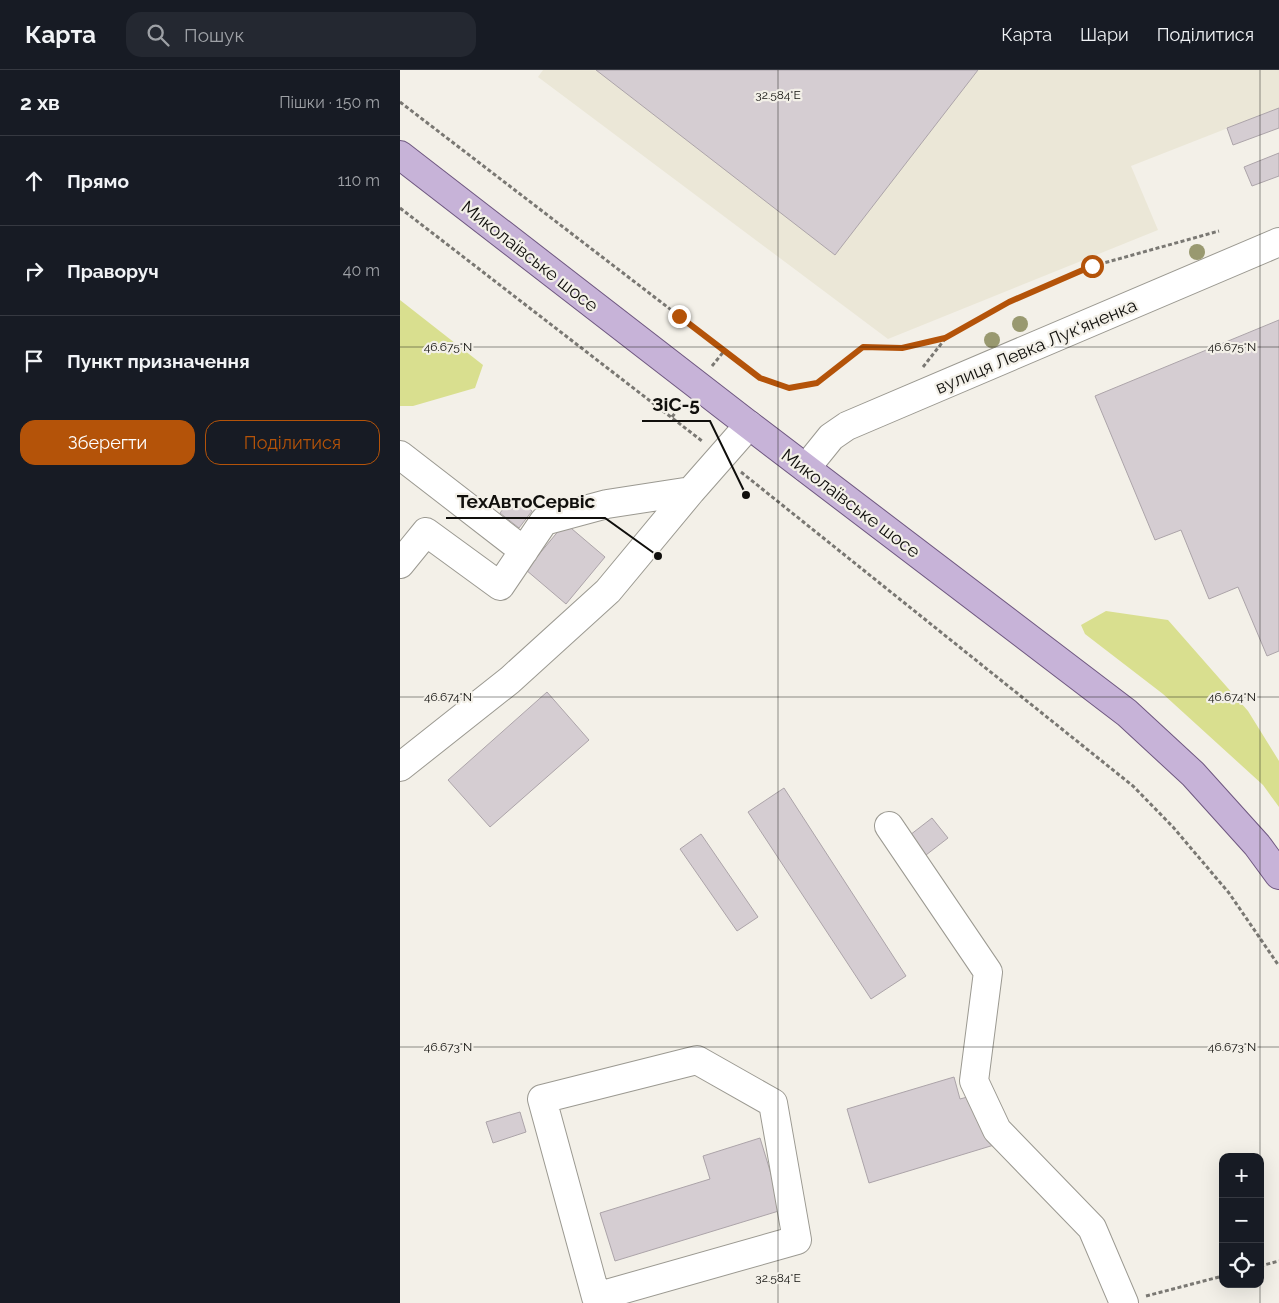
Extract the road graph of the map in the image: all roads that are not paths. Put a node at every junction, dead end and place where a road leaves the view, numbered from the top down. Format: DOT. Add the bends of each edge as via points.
graph roads {
  1 [pos="400,155"];
  2 [pos="1279,242"];
  3 [pos="749,425"];
  4 [pos="400,455"];
  5 [pos="806,468"];
  6 [pos="691,491"];
  7 [pos="524,551"];
  8 [pos="400,564"];
  9 [pos="400,767"];
  10 [pos="889,826"];
  11 [pos="1279,875"];
  12 [pos="597,1300"];
  13 [pos="1124,1303"];
  1 -- 3 [label="main road, Миколаївське шосе"];
  2 -- 5 [label="street, вулиця Левка Лук'яненка" via="847,426 831,437"];
  3 -- 5 [label="main road, Миколаївське шосе"];
  3 -- 6 [label="street"];
  4 -- 7 [label="street"];
  5 -- 11 [label="main road, Миколаївське шосе" via="1127,713 1193,774"];
  6 -- 7 [label="street" via="607,504 544,521"];
  6 -- 9 [label="street" via="608,591 510,680"];
  7 -- 8 [label="street" via="500,586 426,532"];
  10 -- 13 [label="street" via="988,972 974,1081 997,1130 1092,1228"];
  12 -- 12 [label="street" via="797,1240 773,1103 697,1060 542,1099"];
}
